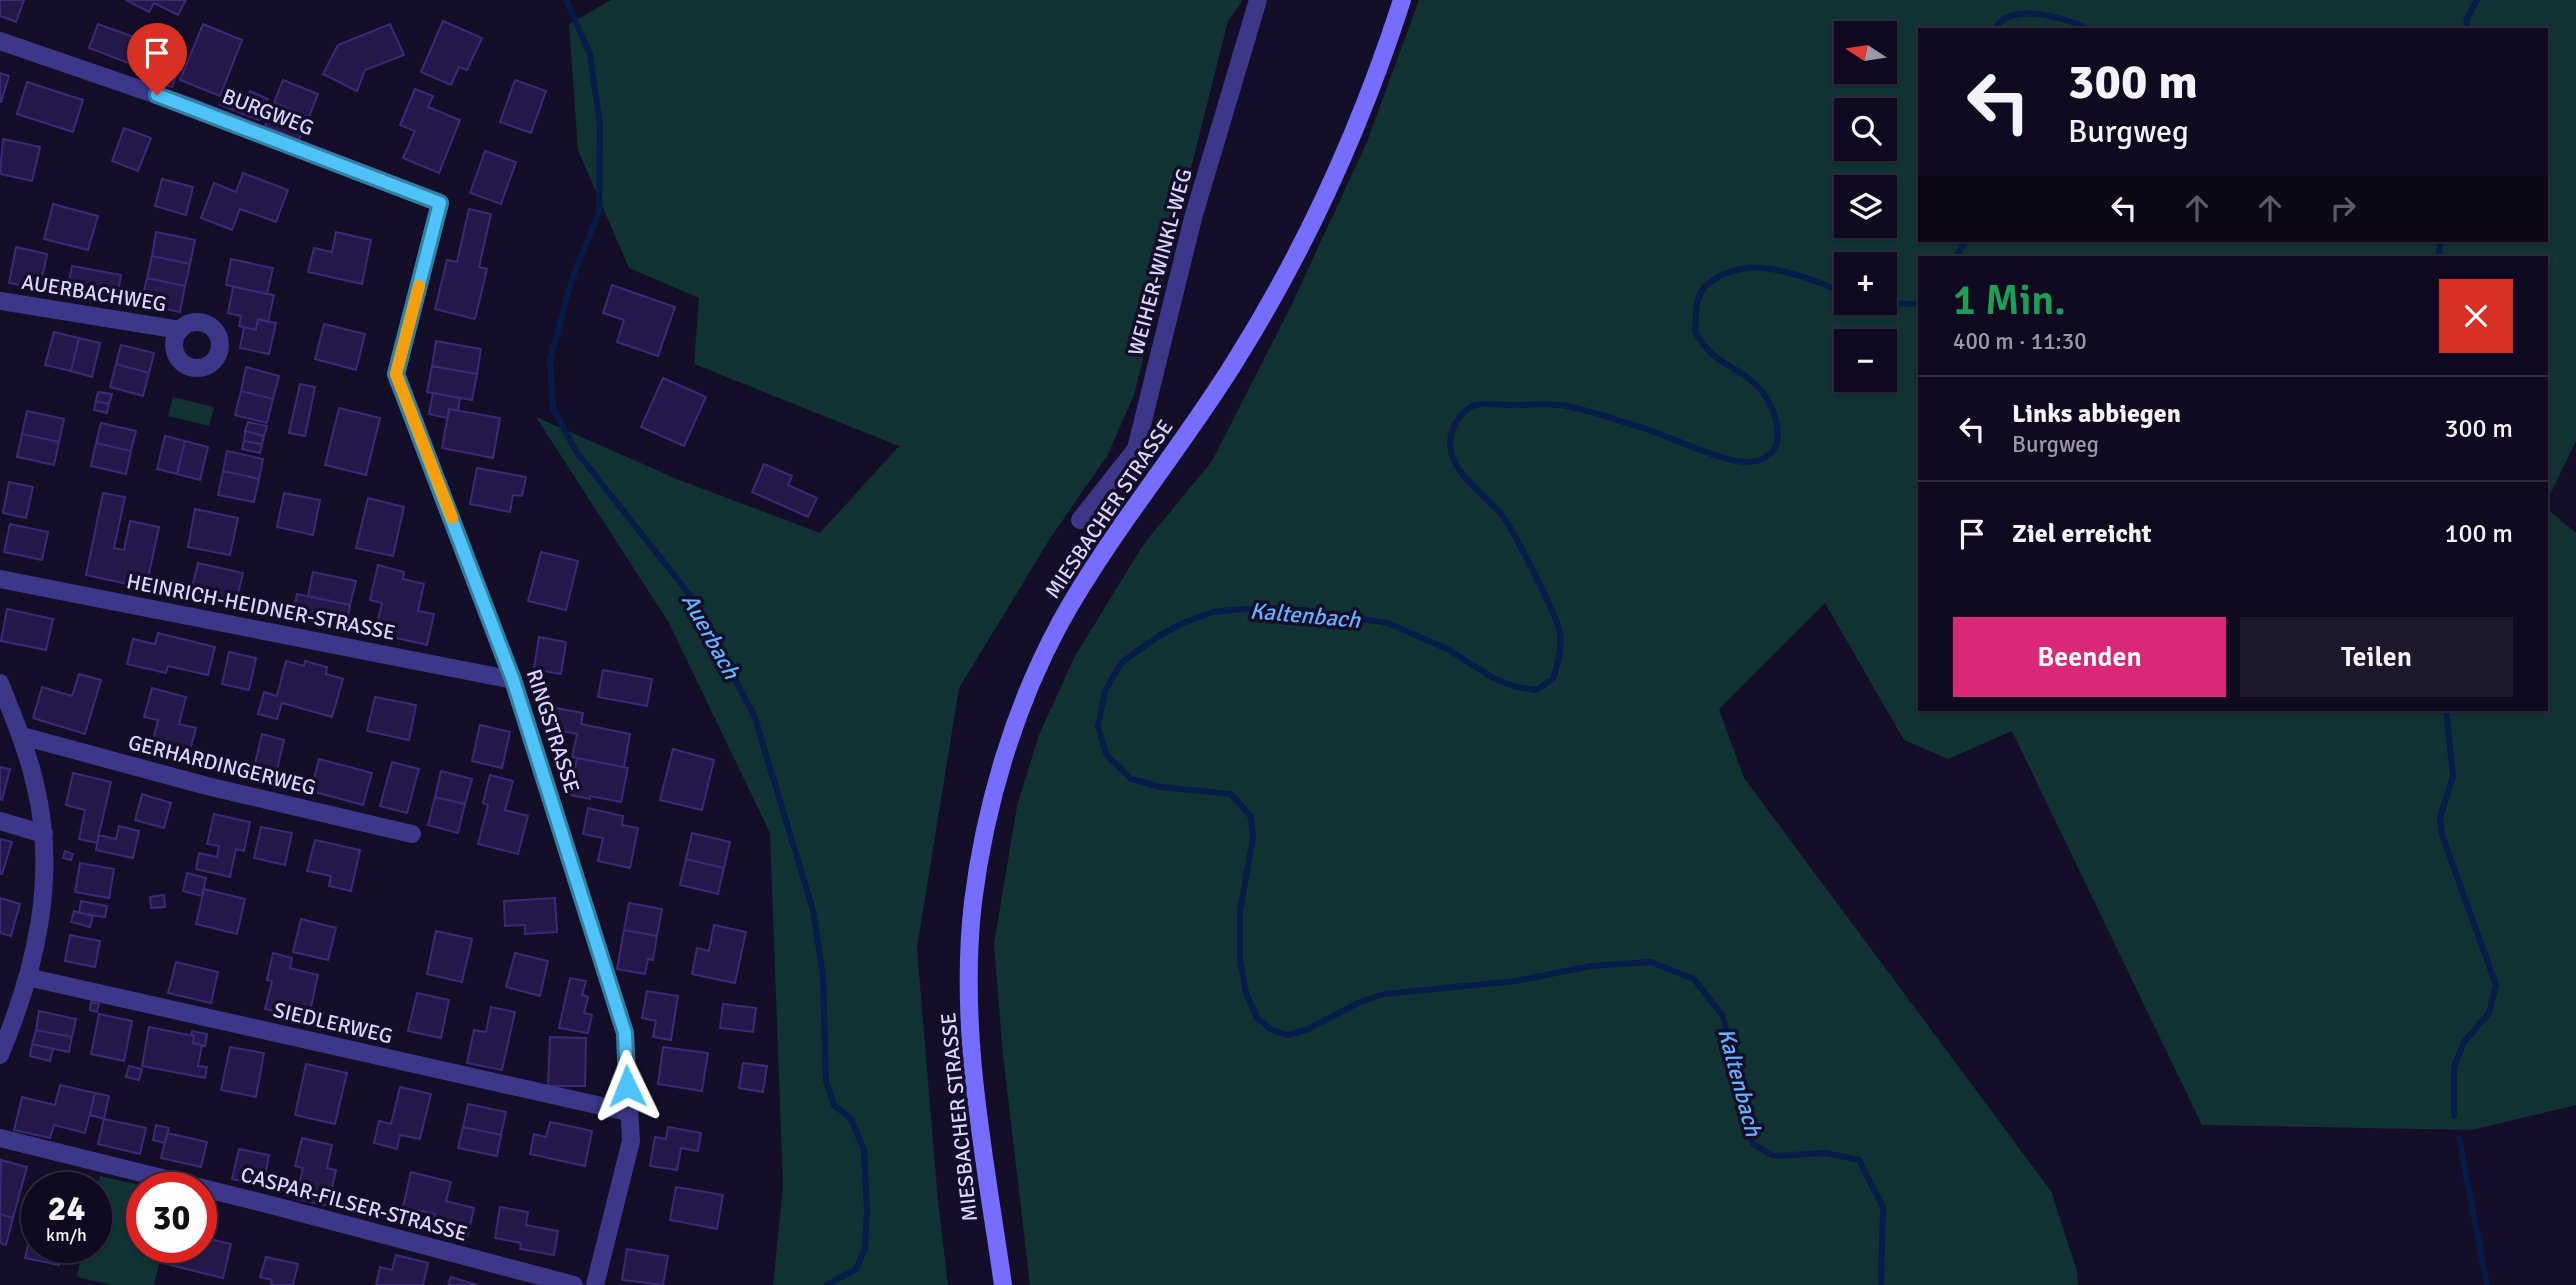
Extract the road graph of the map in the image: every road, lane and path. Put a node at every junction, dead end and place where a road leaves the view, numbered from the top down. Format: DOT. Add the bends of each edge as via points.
graph roads {
  1 [pos="1258,0"];
  2 [pos="1402,0"];
  3 [pos="0,41"];
  4 [pos="440,203"];
  5 [pos="0,301"];
  6 [pos="180,330"];
  7 [pos="1080,520"];
  8 [pos="0,579"];
  9 [pos="513,680"];
  10 [pos="0,683"];
  11 [pos="22,736"];
  12 [pos="0,821"];
  13 [pos="412,834"];
  14 [pos="44,835"];
  15 [pos="27,977"];
  16 [pos="0,1055"];
  17 [pos="628,1112"];
  18 [pos="0,1138"];
  19 [pos="574,1285"];
  20 [pos="595,1285"];
  21 [pos="1003,1285"];
  1 -- 7 [label="street, WEIHER-WINKL-WEG" via="1193,218 1136,449"];
  2 -- 21 [label="main road, MIESBACHER STRASSE" via="1339,167 1292,264 1239,355 1096,563 1065,615 1015,724 986,826 973,902 968,971 977,1112"];
  3 -- 4 [label="street, BURGWEG" via="183,104"];
  4 -- 9 [label="street, RINGSTRASSE" via="396,374"];
  5 -- 6 [label="street, AUERBACHWEG"];
  8 -- 9 [label="street, HEINRICH-HEIDNER-STRASSE"];
  9 -- 17 [label="street, RINGSTRASSE" via="625,1033"];
  10 -- 11 [label="street"];
  11 -- 13 [label="street, GERHARDINGERWEG"];
  11 -- 14 [label="street"];
  12 -- 14 [label="street"];
  14 -- 15 [label="street" via="43,908"];
  15 -- 16 [label="street"];
  15 -- 17 [label="street, SIEDLERWEG"];
  17 -- 20 [label="street, RINGSTRASSE" via="631,1142"];
  18 -- 19 [label="street, CASPAR-FILSER-STRASSE"];
}
